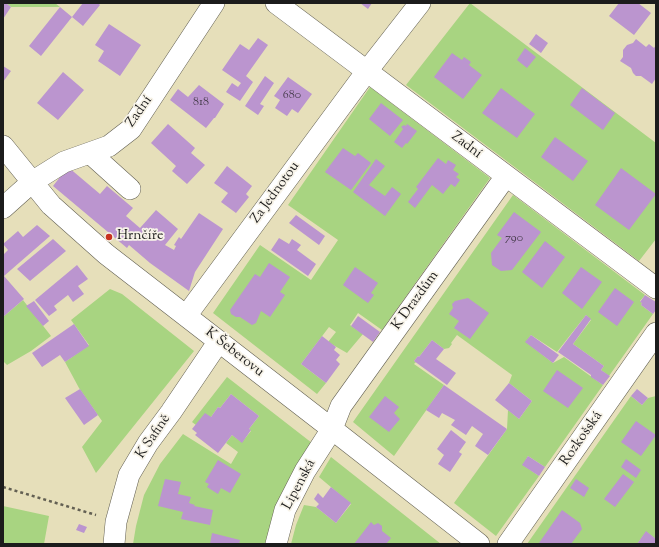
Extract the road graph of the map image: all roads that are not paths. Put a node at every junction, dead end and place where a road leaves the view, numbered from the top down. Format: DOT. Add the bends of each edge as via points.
graph roads {
  1 [pos="214,3"];
  2 [pos="276,3"];
  3 [pos="420,3"];
  4 [pos="367,71"];
  5 [pos="3,146"];
  6 [pos="90,153"];
  7 [pos="506,176"];
  8 [pos="32,182"];
  9 [pos="130,189"];
  10 [pos="3,208"];
  11 [pos="656,288"];
  12 [pos="186,316"];
  13 [pos="656,333"];
  14 [pos="219,341"];
  15 [pos="332,429"];
  16 [pos="114,544"];
  17 [pos="276,544"];
  18 [pos="478,544"];
  19 [pos="508,544"];
  1 -- 6 [label="street, Zadní" via="131,128 109,146"];
  2 -- 4 [label="street, Zadní"];
  3 -- 4 [label="street, Za Jednotou"];
  4 -- 7 [label="street, Zadní"];
  4 -- 12 [label="street, Za Jednotou"];
  5 -- 8 [label="street, K Šeberovu"];
  6 -- 8 [label="street, Zadní" via="64,162"];
  6 -- 9 [label="street"];
  7 -- 11 [label="street, Zadní"];
  7 -- 15 [label="street, K Drazdům" via="341,406"];
  8 -- 10 [label="street, Zadní"];
  8 -- 12 [label="street, K Šeberovu" via="51,205 106,254"];
  12 -- 14 [label="street, K Šeberovu"];
  13 -- 19 [label="street, Rozkošská"];
  14 -- 15 [label="street, K Šeberovu"];
  14 -- 16 [label="street, K Safině" via="148,443 129,475 116,522"];
  15 -- 17 [label="street, Lipenská" via="304,471 285,510"];
  15 -- 18 [label="street, K Šeberovu"];
}
